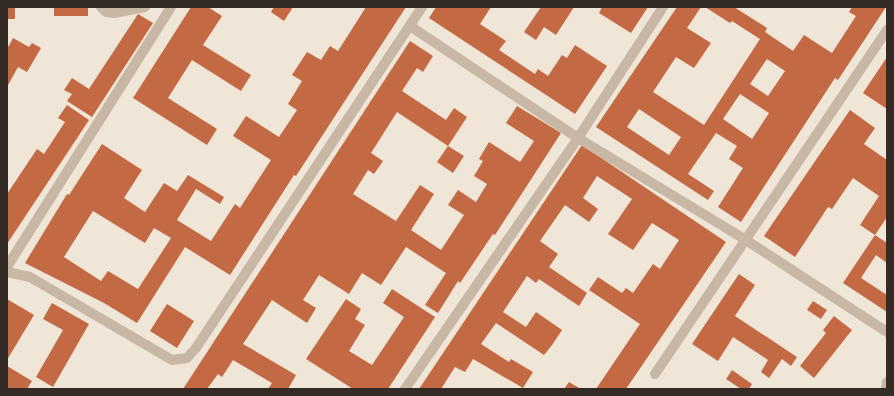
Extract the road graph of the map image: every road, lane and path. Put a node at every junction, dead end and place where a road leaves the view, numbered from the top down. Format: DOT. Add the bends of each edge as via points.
graph roads {
  1 [pos="101,7"];
  2 [pos="146,7"];
  3 [pos="171,7"];
  4 [pos="422,7"];
  5 [pos="663,7"];
  6 [pos="410,26"];
  7 [pos="887,30"];
  8 [pos="578,138"];
  9 [pos="746,240"];
  10 [pos="7,267"];
  11 [pos="7,272"];
  12 [pos="887,332"];
  13 [pos="655,374"];
  14 [pos="887,382"];
  15 [pos="405,389"];
  16 [pos="886,389"];
  1 -- 2 [label="street" via="106,12 114,13"];
  3 -- 10 [label="street"];
  4 -- 6 [label="street"];
  5 -- 8 [label="street"];
  6 -- 8 [label="street"];
  6 -- 11 [label="street" via="187,358 172,360 30,277"];
  7 -- 9 [label="street"];
  8 -- 9 [label="street"];
  8 -- 15 [label="street"];
  9 -- 12 [label="street"];
  9 -- 13 [label="street"];
  14 -- 16 [label="street"];
}
